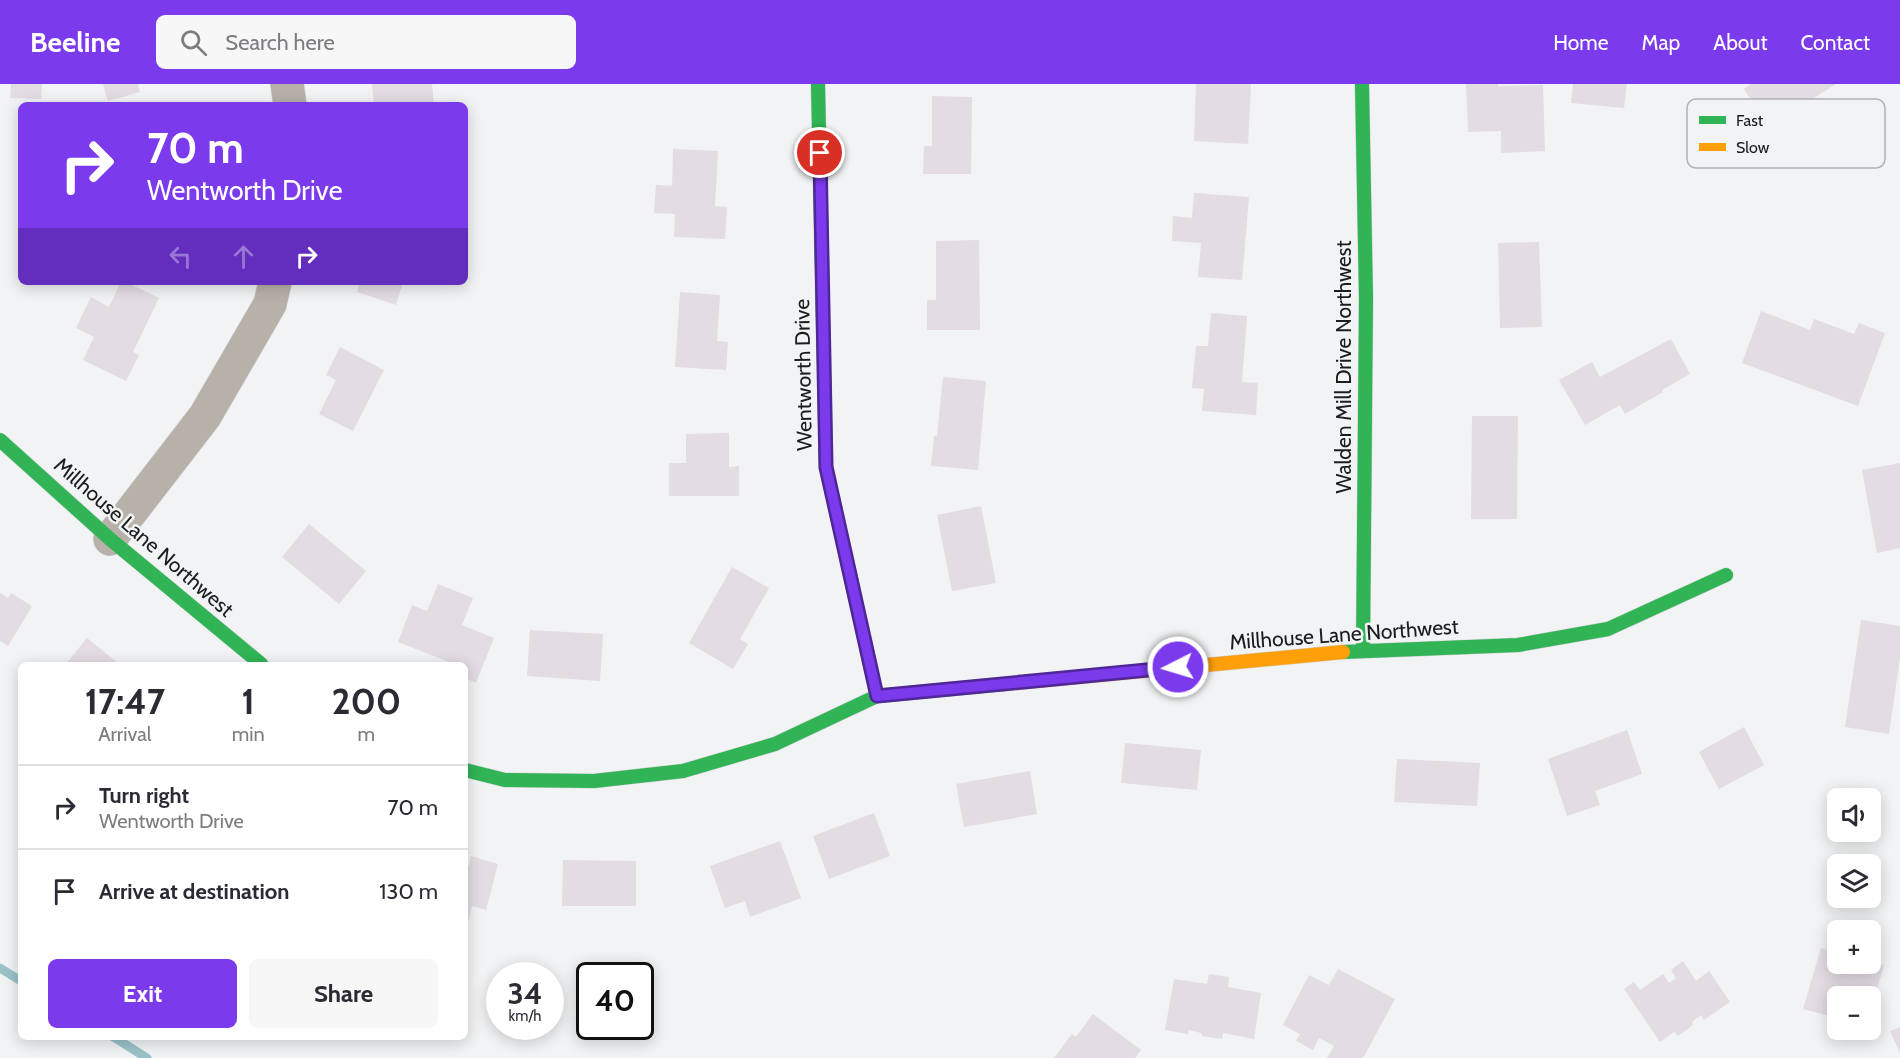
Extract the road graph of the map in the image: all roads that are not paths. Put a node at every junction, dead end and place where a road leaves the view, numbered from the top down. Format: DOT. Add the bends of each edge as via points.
graph roads {
  1 [pos="287,84"];
  2 [pos="818,84"];
  3 [pos="1362,84"];
  4 [pos="290,102"];
  5 [pos="274,285"];
  6 [pos="0,440"];
  7 [pos="110,539"];
  8 [pos="1726,574"];
  9 [pos="1363,650"];
  10 [pos="259,662"];
  11 [pos="877,696"];
  12 [pos="468,771"];
  1 -- 4 [label="street"];
  2 -- 11 [label="street, Wentworth Drive" via="826,467"];
  3 -- 9 [label="street, Walden Mill Drive Northwest" via="1366,298"];
  5 -- 7 [label="street" via="270,304 205,416"];
  6 -- 7 [label="street, Millhouse Lane Northwest"];
  7 -- 10 [label="street, Millhouse Lane Northwest"];
  8 -- 9 [label="street, Millhouse Lane Northwest" via="1608,629 1518,645"];
  9 -- 11 [label="street, Millhouse Lane Northwest"];
  11 -- 12 [label="street, Millhouse Lane Northwest" via="775,744 683,771 594,782 505,780"];
}
